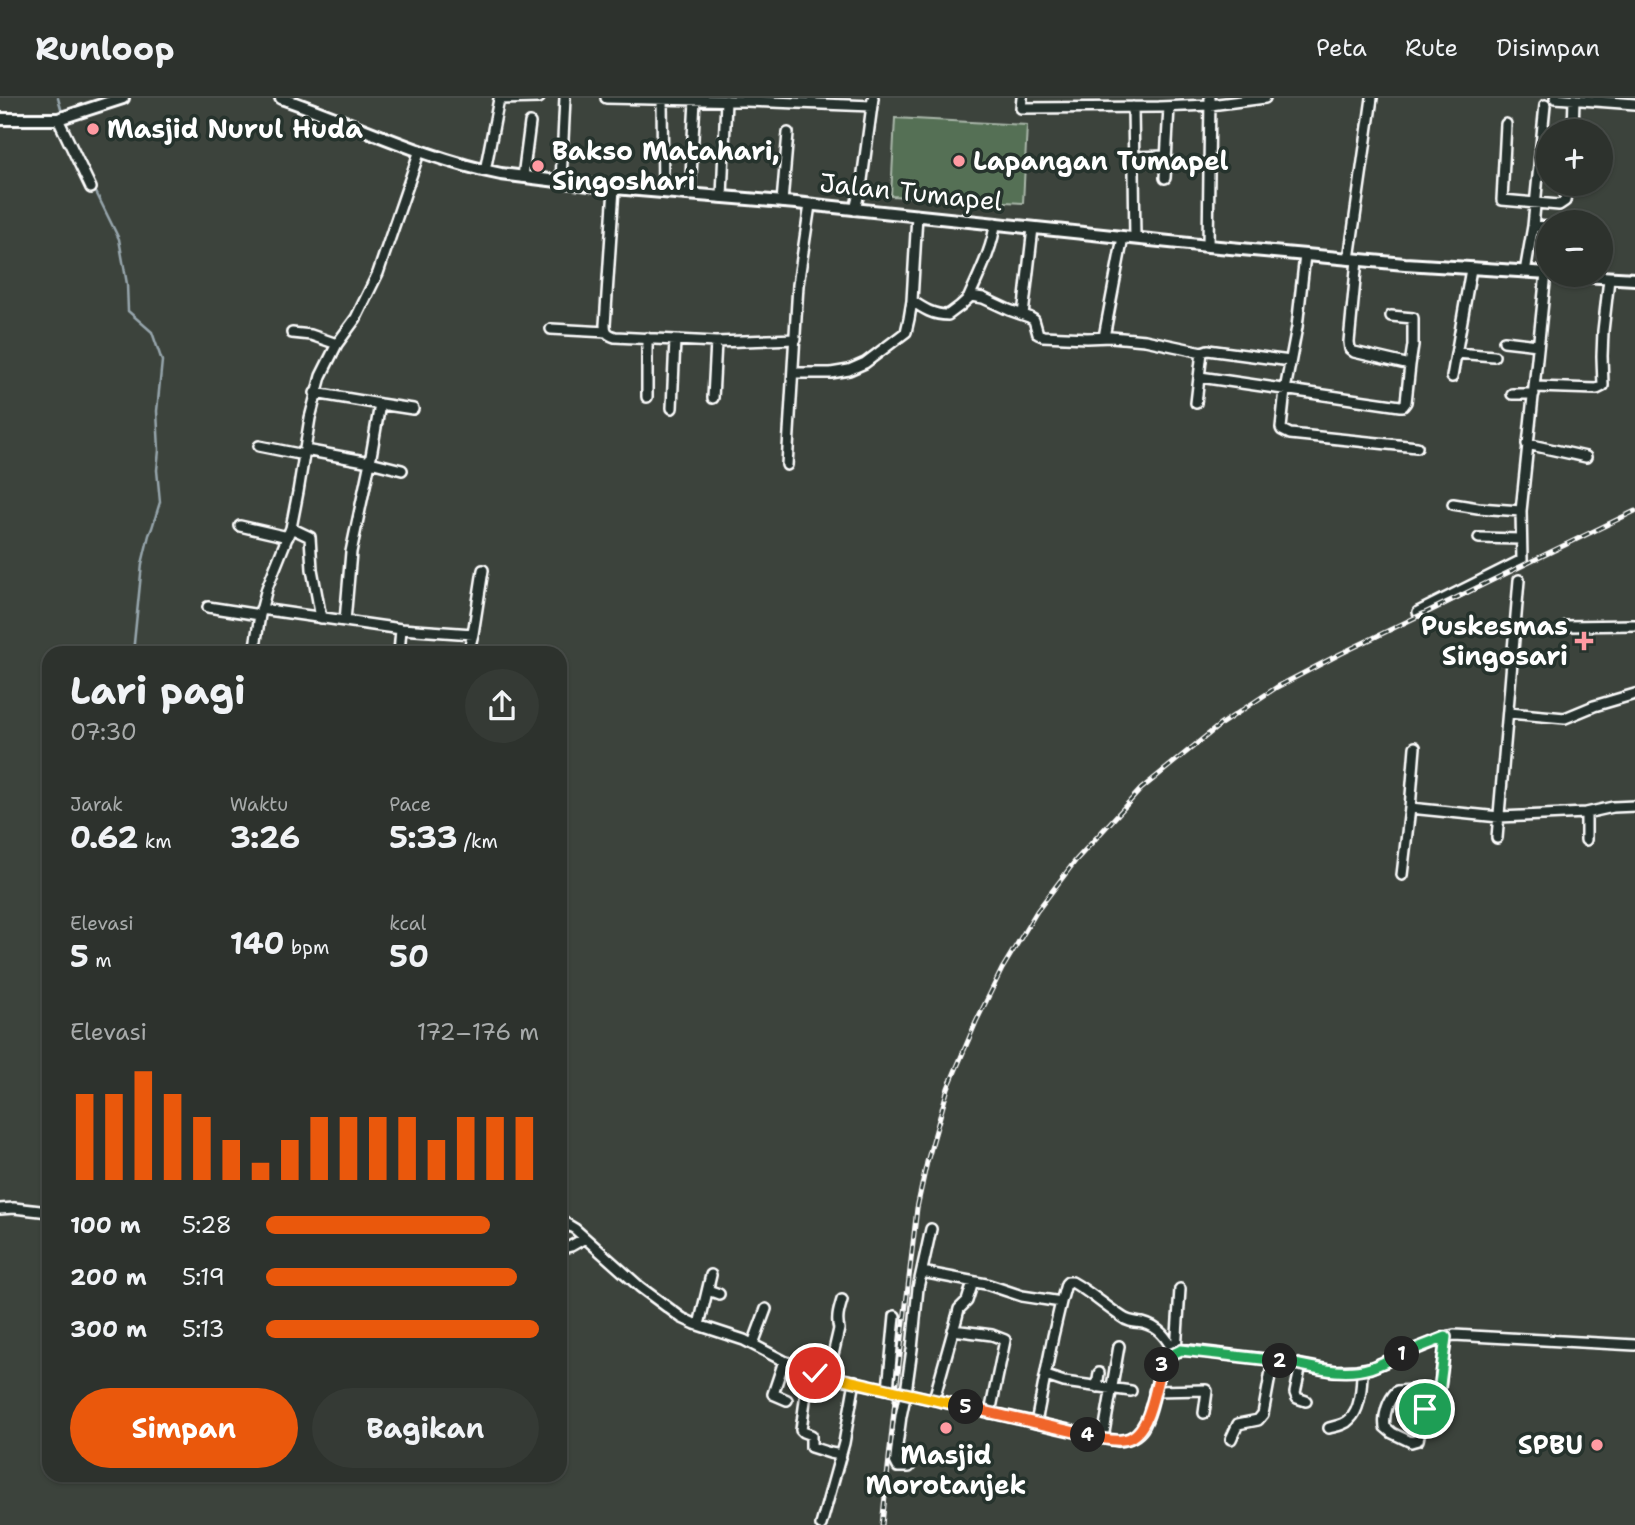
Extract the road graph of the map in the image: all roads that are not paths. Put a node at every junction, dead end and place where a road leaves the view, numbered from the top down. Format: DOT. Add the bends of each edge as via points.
graph roads {
  1 [pos="123,98"];
  2 [pos="281,98"];
  3 [pos="539,98"];
  4 [pos="565,98"];
  5 [pos="606,98"];
  6 [pos="1265,98"];
  7 [pos="1372,98"];
  8 [pos="1555,98"];
  9 [pos="662,99"];
  10 [pos="710,99"];
  11 [pos="1574,99"];
  12 [pos="695,100"];
  13 [pos="726,100"];
  14 [pos="1022,101"];
  15 [pos="873,102"];
  16 [pos="1210,102"];
  17 [pos="1162,103"];
  18 [pos="1635,104"];
  19 [pos="1545,105"];
  20 [pos="1133,107"];
  21 [pos="61,118"];
  22 [pos="0,119"];
  23 [pos="1573,119"];
  24 [pos="530,123"];
  25 [pos="1506,124"];
  26 [pos="788,133"];
  27 [pos="419,150"];
  28 [pos="1166,156"];
  29 [pos="1134,157"];
  30 [pos="485,170"];
  31 [pos="523,177"];
  32 [pos="1165,178"];
  33 [pos="561,181"];
  34 [pos="91,188"];
  35 [pos="614,188"];
  36 [pos="663,192"];
  37 [pos="691,195"];
  38 [pos="1566,196"];
  39 [pos="722,197"];
  40 [pos="782,202"];
  41 [pos="1536,202"];
  42 [pos="810,205"];
  43 [pos="855,210"];
  44 [pos="917,215"];
  45 [pos="995,223"];
  46 [pos="1533,226"];
  47 [pos="1536,226"];
  48 [pos="1033,228"];
  49 [pos="1123,237"];
  50 [pos="1135,238"];
  51 [pos="1208,246"];
  52 [pos="1305,255"];
  53 [pos="1353,260"];
  54 [pos="1471,269"];
  55 [pos="1525,272"];
  56 [pos="1536,272"];
  57 [pos="1613,279"];
  58 [pos="1635,279"];
  59 [pos="1545,287"];
  60 [pos="1608,287"];
  61 [pos="969,297"];
  62 [pos="912,301"];
  63 [pos="1023,315"];
  64 [pos="1391,316"];
  65 [pos="551,328"];
  66 [pos="607,332"];
  67 [pos="292,333"];
  68 [pos="1104,337"];
  69 [pos="647,338"];
  70 [pos="796,339"];
  71 [pos="675,340"];
  72 [pos="1504,341"];
  73 [pos="716,342"];
  74 [pos="337,344"];
  75 [pos="1538,345"];
  76 [pos="1202,352"];
  77 [pos="1456,354"];
  78 [pos="1494,356"];
  79 [pos="1290,361"];
  80 [pos="1410,365"];
  81 [pos="793,373"];
  82 [pos="1200,377"];
  83 [pos="1452,377"];
  84 [pos="1285,390"];
  85 [pos="1534,390"];
  86 [pos="315,393"];
  87 [pos="1512,394"];
  88 [pos="647,397"];
  89 [pos="713,398"];
  90 [pos="1196,403"];
  91 [pos="380,404"];
  92 [pos="672,408"];
  93 [pos="414,409"];
  94 [pos="1527,444"];
  95 [pos="259,446"];
  96 [pos="1417,447"];
  97 [pos="304,453"];
  98 [pos="1586,457"];
  99 [pos="370,462"];
  100 [pos="787,465"];
  101 [pos="402,470"];
  102 [pos="1453,504"];
  103 [pos="1521,512"];
  104 [pos="240,526"];
  105 [pos="289,533"];
  106 [pos="1479,538"];
  107 [pos="1520,539"];
  108 [pos="483,570"];
  109 [pos="1519,580"];
  110 [pos="208,607"];
  111 [pos="261,612"];
  112 [pos="1418,612"];
  113 [pos="321,618"];
  114 [pos="345,621"];
  115 [pos="1635,625"];
  116 [pos="1566,626"];
  117 [pos="401,629"];
  118 [pos="472,634"];
  119 [pos="255,646"];
  120 [pos="399,646"];
  121 [pos="469,646"];
  122 [pos="1635,694"];
  123 [pos="1509,713"];
  124 [pos="1415,747"];
  125 [pos="1635,806"];
  126 [pos="1410,808"];
  127 [pos="1586,813"];
  128 [pos="1499,817"];
  129 [pos="1497,838"];
  130 [pos="1586,840"];
  131 [pos="1402,874"];
  132 [pos="0,1209"];
  133 [pos="42,1211"];
  134 [pos="567,1224"];
  135 [pos="930,1229"];
  136 [pos="585,1238"];
  137 [pos="567,1247"];
  138 [pos="922,1272"];
  139 [pos="711,1275"];
  140 [pos="974,1282"];
  141 [pos="1180,1289"];
  142 [pos="708,1290"];
  143 [pos="719,1294"];
  144 [pos="842,1300"];
  145 [pos="1061,1302"];
  146 [pos="766,1310"];
  147 [pos="895,1316"];
  148 [pos="699,1325"];
  149 [pos="953,1330"];
  150 [pos="1446,1337"];
  151 [pos="753,1344"];
  152 [pos="1635,1345"];
  153 [pos="1119,1346"];
  154 [pos="1175,1352"];
  155 [pos="1273,1360"];
  156 [pos="784,1361"];
  157 [pos="1301,1364"];
  158 [pos="1362,1369"];
  159 [pos="809,1371"];
  160 [pos="1099,1373"];
  161 [pos="828,1376"];
  162 [pos="1046,1376"];
  163 [pos="855,1381"];
  164 [pos="1097,1387"];
  165 [pos="888,1389"];
  166 [pos="1113,1389"];
  167 [pos="1131,1391"];
  168 [pos="1154,1391"];
  169 [pos="906,1392"];
  170 [pos="1437,1397"];
  171 [pos="934,1399"];
  172 [pos="787,1400"];
  173 [pos="1306,1401"];
  174 [pos="990,1413"];
  175 [pos="1204,1413"];
  176 [pos="1036,1423"];
  177 [pos="1329,1428"];
  178 [pos="1103,1438"];
  179 [pos="1231,1439"];
  180 [pos="842,1450"];
  181 [pos="909,1467"];
  182 [pos="821,1525"];
  1 -- 21 [label="street"];
  2 -- 27 [label="street, Jalan Tumapel"];
  3 -- 30 [label="street" via="499,99"];
  4 -- 33 [label="street"];
  5 -- 9 [label="street"];
  6 -- 16 [label="street"];
  7 -- 53 [label="street"];
  8 -- 11 [label="street"];
  9 -- 12 [label="street"];
  9 -- 36 [label="street"];
  10 -- 12 [label="street"];
  10 -- 13 [label="street"];
  11 -- 18 [label="street"];
  11 -- 23 [label="street"];
  12 -- 37 [label="street"];
  13 -- 15 [label="street"];
  13 -- 39 [label="street"];
  14 -- 20 [label="street" via="1021,107"];
  15 -- 43 [label="street"];
  16 -- 17 [label="street"];
  16 -- 51 [label="street"];
  17 -- 20 [label="street"];
  17 -- 28 [label="street"];
  19 -- 41 [label="street"];
  20 -- 29 [label="street"];
  21 -- 22 [label="street"];
  21 -- 34 [label="street"];
  24 -- 31 [label="street"];
  25 -- 41 [label="street" via="1501,198"];
  26 -- 40 [label="street"];
  27 -- 30 [label="street, Jalan Tumapel"];
  27 -- 74 [label="street" via="378,273"];
  28 -- 29 [label="street"];
  28 -- 32 [label="street"];
  29 -- 50 [label="street"];
  30 -- 31 [label="street, Jalan Tumapel"];
  31 -- 33 [label="street, Jalan Tumapel"];
  33 -- 35 [label="street, Jalan Tumapel"];
  35 -- 36 [label="street, Jalan Tumapel"];
  35 -- 66 [label="street"];
  36 -- 37 [label="street, Jalan Tumapel"];
  37 -- 39 [label="street, Jalan Tumapel"];
  38 -- 41 [label="street" via="1561,205"];
  39 -- 40 [label="street, Jalan Tumapel"];
  40 -- 42 [label="street, Jalan Tumapel"];
  41 -- 46 [label="street"];
  42 -- 43 [label="street, Jalan Tumapel"];
  42 -- 70 [label="street" via="798,285"];
  43 -- 44 [label="street, Jalan Tumapel"];
  44 -- 45 [label="street, Jalan Tumapel"];
  44 -- 62 [label="street"];
  45 -- 48 [label="street, Jalan Tumapel"];
  45 -- 61 [label="street"];
  46 -- 47 [label="street"];
  46 -- 55 [label="street"];
  48 -- 49 [label="street, Jalan Tumapel"];
  48 -- 63 [label="street"];
  49 -- 50 [label="street, Jalan Tumapel"];
  49 -- 68 [label="street"];
  50 -- 51 [label="street, Jalan Tumapel"];
  51 -- 52 [label="street, Jalan Tumapel"];
  52 -- 53 [label="street, Jalan Tumapel"];
  52 -- 79 [label="street"];
  53 -- 54 [label="street, Jalan Tumapel"];
  53 -- 80 [label="street" via="1350,349"];
  54 -- 55 [label="street, Jalan Tumapel"];
  54 -- 77 [label="street"];
  55 -- 56 [label="street, Jalan Tumapel"];
  57 -- 58 [label="street"];
  59 -- 75 [label="street"];
  60 -- 85 [label="street" via="1603,386"];
  61 -- 62 [label="street" via="948,315 925,310"];
  61 -- 63 [label="street"];
  62 -- 81 [label="street" via="906,332 865,363 831,373"];
  63 -- 68 [label="street" via="1034,320 1043,337"];
  64 -- 80 [label="street" via="1413,318"];
  65 -- 66 [label="street"];
  66 -- 69 [label="street" via="615,337"];
  67 -- 74 [label="street"];
  68 -- 76 [label="street"];
  69 -- 71 [label="street"];
  69 -- 88 [label="street"];
  70 -- 73 [label="street"];
  70 -- 81 [label="street"];
  71 -- 73 [label="street"];
  71 -- 92 [label="street"];
  72 -- 75 [label="street"];
  73 -- 89 [label="street"];
  74 -- 86 [label="street"];
  75 -- 85 [label="street"];
  76 -- 79 [label="street"];
  76 -- 82 [label="street"];
  77 -- 78 [label="street"];
  77 -- 83 [label="street"];
  79 -- 84 [label="street"];
  80 -- 84 [label="street" via="1403,406"];
  81 -- 100 [label="street"];
  82 -- 84 [label="street"];
  82 -- 90 [label="street"];
  84 -- 96 [label="street" via="1284,432"];
  85 -- 87 [label="street"];
  85 -- 94 [label="street"];
  86 -- 91 [label="street"];
  86 -- 97 [label="street"];
  91 -- 93 [label="street"];
  91 -- 99 [label="street"];
  94 -- 98 [label="street"];
  94 -- 103 [label="street"];
  95 -- 97 [label="street"];
  97 -- 99 [label="street"];
  97 -- 105 [label="street"];
  99 -- 101 [label="street"];
  99 -- 114 [label="street" via="351,552"];
  102 -- 103 [label="street"];
  103 -- 107 [label="street"];
  104 -- 105 [label="street"];
  105 -- 111 [label="street"];
  105 -- 113 [label="street" via="310,537"];
  106 -- 107 [label="street"];
  107 -- 112 [label="street" via="1521,561"];
  108 -- 118 [label="street"];
  109 -- 123 [label="street"];
  110 -- 111 [label="street"];
  111 -- 113 [label="street"];
  111 -- 119 [label="street"];
  113 -- 114 [label="street"];
  114 -- 117 [label="street"];
  115 -- 116 [label="street"];
  117 -- 118 [label="street"];
  117 -- 120 [label="street"];
  118 -- 121 [label="street"];
  122 -- 123 [label="street" via="1565,718"];
  123 -- 128 [label="street"];
  124 -- 126 [label="street"];
  125 -- 127 [label="street"];
  126 -- 128 [label="street"];
  126 -- 131 [label="street"];
  127 -- 128 [label="street"];
  127 -- 130 [label="street"];
  128 -- 129 [label="street"];
  132 -- 133 [label="street"];
  134 -- 136 [label="street"];
  135 -- 138 [label="street"];
  136 -- 137 [label="street"];
  136 -- 148 [label="street" via="646,1291"];
  138 -- 140 [label="street"];
  138 -- 169 [label="street"];
  139 -- 142 [label="street"];
  140 -- 145 [label="street"];
  140 -- 149 [label="street"];
  141 -- 154 [label="street"];
  142 -- 143 [label="street"];
  142 -- 148 [label="street"];
  144 -- 161 [label="street"];
  145 -- 154 [label="street" via="1067,1283 1073,1283 1125,1319 1161,1333"];
  145 -- 162 [label="street"];
  146 -- 151 [label="street"];
  147 -- 165 [label="street"];
  148 -- 151 [label="street"];
  149 -- 171 [label="street"];
  149 -- 174 [label="street" via="1005,1340"];
  150 -- 152 [label="street"];
  150 -- 158 [label="street"];
  150 -- 170 [label="street"];
  151 -- 156 [label="street"];
  153 -- 166 [label="street"];
  154 -- 155 [label="street"];
  154 -- 168 [label="street" via="1165,1358"];
  155 -- 157 [label="street"];
  155 -- 179 [label="street" via="1263,1415 1239,1422"];
  156 -- 159 [label="street"];
  156 -- 172 [label="street" via="774,1396"];
  157 -- 158 [label="street" via="1334,1371"];
  157 -- 173 [label="street" via="1295,1393"];
  158 -- 177 [label="street" via="1356,1411 1351,1419"];
  159 -- 161 [label="street"];
  159 -- 180 [label="street" via="801,1430 810,1433 811,1447"];
  160 -- 164 [label="street"];
  161 -- 163 [label="street"];
  162 -- 164 [label="street"];
  162 -- 176 [label="street"];
  163 -- 165 [label="street"];
  163 -- 180 [label="street"];
  164 -- 166 [label="street"];
  165 -- 169 [label="street"];
  166 -- 167 [label="street"];
  166 -- 178 [label="street"];
  168 -- 175 [label="street" via="1206,1390"];
  168 -- 178 [label="street" via="1142,1429 1125,1440"];
  169 -- 171 [label="street"];
  169 -- 181 [label="street" via="895,1461 898,1467"];
  170 -- 170 [label="street" via="1397,1391 1389,1402 1385,1427 1416,1441 1425,1409"];
  171 -- 174 [label="street"];
  174 -- 176 [label="street"];
  176 -- 178 [label="street"];
  180 -- 182 [label="street"];
}
